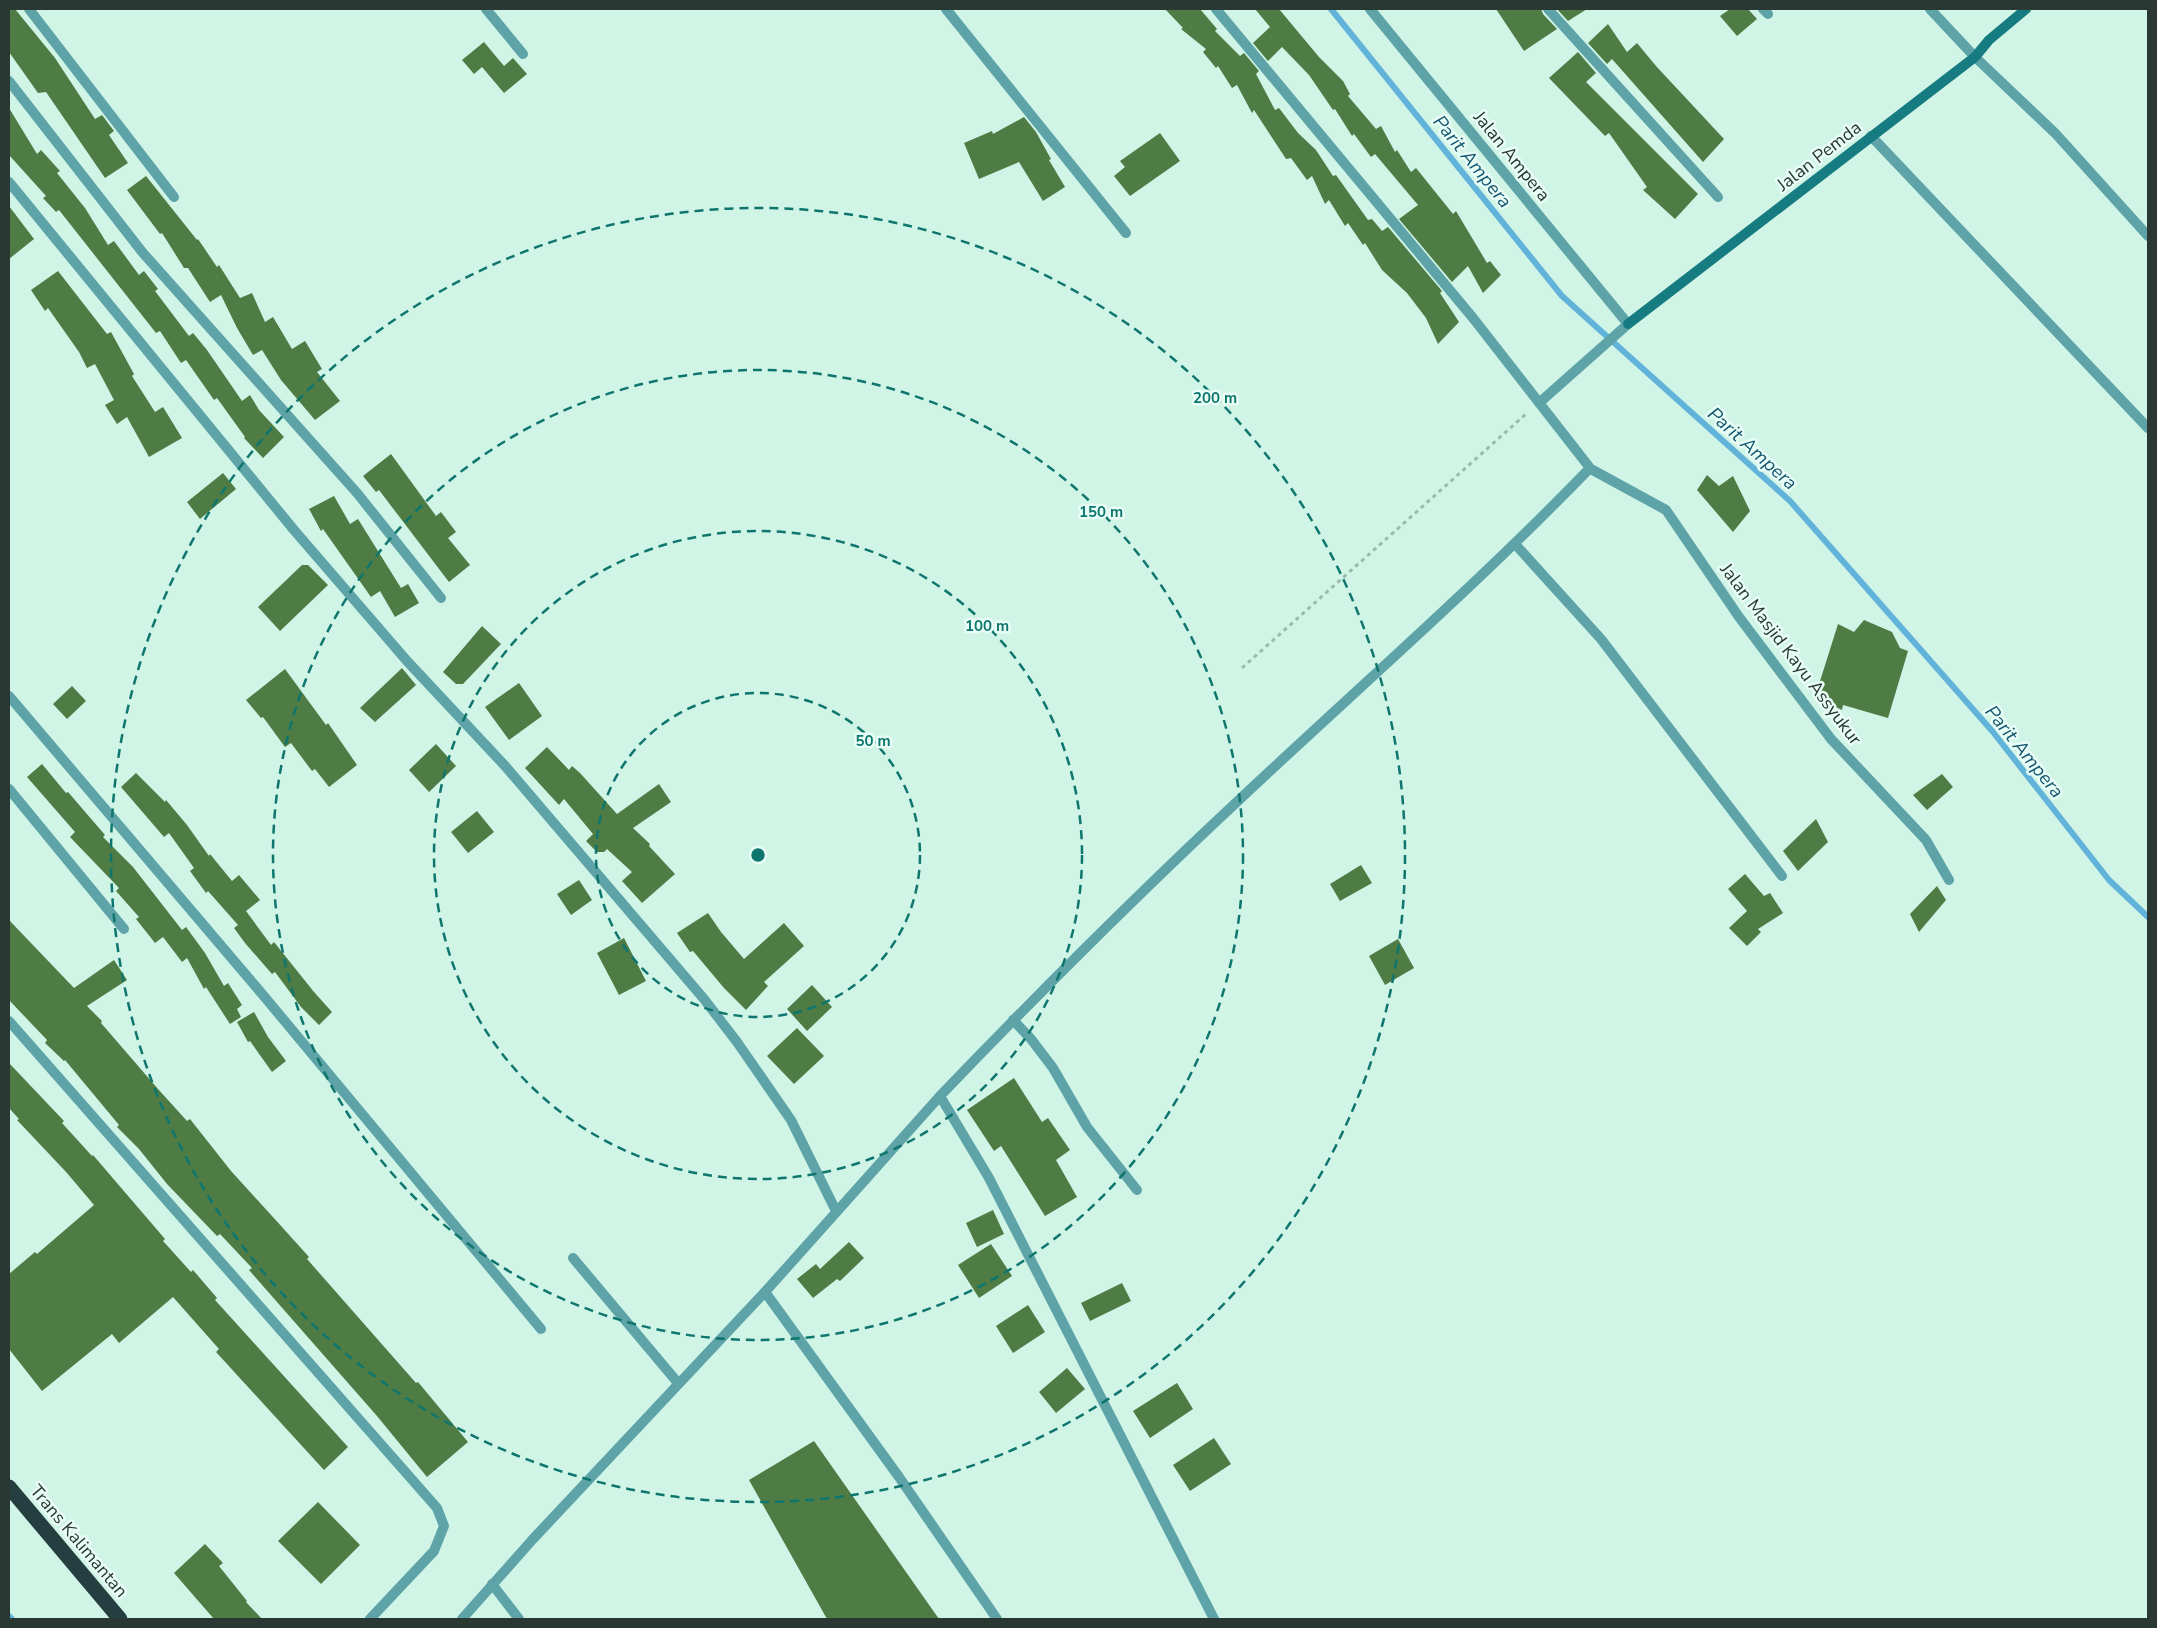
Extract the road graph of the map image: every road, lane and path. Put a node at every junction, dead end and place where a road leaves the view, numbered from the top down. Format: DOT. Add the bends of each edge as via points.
graph roads {
  1 [pos="29,9"];
  2 [pos="486,9"];
  3 [pos="946,9"];
  4 [pos="1216,9"];
  5 [pos="1370,9"];
  6 [pos="1548,9"];
  7 [pos="1930,9"];
  8 [pos="2026,9"];
  9 [pos="523,54"];
  10 [pos="1975,57"];
  11 [pos="9,81"];
  12 [pos="1871,136"];
  13 [pos="9,182"];
  14 [pos="174,197"];
  15 [pos="1718,197"];
  16 [pos="1126,233"];
  17 [pos="2148,236"];
  18 [pos="1625,321"];
  19 [pos="1539,403"];
  20 [pos="2148,428"];
  21 [pos="1589,468"];
  22 [pos="1515,544"];
  23 [pos="441,598"];
  24 [pos="1242,668"];
  25 [pos="9,696"];
  26 [pos="9,789"];
  27 [pos="1782,876"];
  28 [pos="1949,880"];
  29 [pos="124,929"];
  30 [pos="1013,1020"];
  31 [pos="9,1021"];
  32 [pos="940,1096"];
  33 [pos="1137,1190"];
  34 [pos="836,1211"];
  35 [pos="574,1258"];
  36 [pos="765,1292"];
  37 [pos="541,1329"];
  38 [pos="678,1382"];
  39 [pos="9,1487"];
  40 [pos="492,1584"];
  41 [pos="120,1619"];
  42 [pos="370,1619"];
  43 [pos="462,1619"];
  44 [pos="519,1619"];
  45 [pos="997,1619"];
  46 [pos="1214,1619"];
  1 -- 14 [label="street"];
  2 -- 9 [label="street"];
  3 -- 16 [label="street"];
  4 -- 19 [label="street"];
  5 -- 18 [label="street, Jalan Ampera"];
  6 -- 15 [label="street"];
  7 -- 10 [label="street"];
  8 -- 10 [label="street, Jalan Pemda" via="1989,40"];
  10 -- 12 [label="street, Jalan Pemda"];
  10 -- 17 [label="street" via="2055,133"];
  11 -- 23 [label="street" via="144,252 350,485"];
  12 -- 18 [label="street, Jalan Pemda"];
  12 -- 20 [label="street"];
  13 -- 34 [label="street" via="294,530 407,661 506,767 704,999 790,1120"];
  18 -- 19 [label="street" via="1617,333"];
  19 -- 21 [label="street"];
  19 -- 24 [label="path"];
  21 -- 22 [label="street"];
  21 -- 28 [label="street, Jalan Masjid Kayu Assyukur" via="1666,510 1739,617 1831,739 1926,840"];
  22 -- 27 [label="street" via="1601,639"];
  22 -- 30 [label="street" via="1238,801"];
  25 -- 37 [label="street" via="263,994"];
  26 -- 29 [label="street"];
  30 -- 32 [label="street"];
  30 -- 33 [label="street" via="1053,1068 1087,1127"];
  31 -- 42 [label="street" via="437,1508 444,1526 434,1551"];
  32 -- 34 [label="street"];
  32 -- 46 [label="street" via="989,1178"];
  34 -- 36 [label="street"];
  35 -- 38 [label="street"];
  36 -- 38 [label="street"];
  36 -- 45 [label="street"];
  38 -- 40 [label="street"];
  39 -- 41 [label="highway, Trans Kalimantan"];
  40 -- 43 [label="street"];
  40 -- 44 [label="street"];
}
